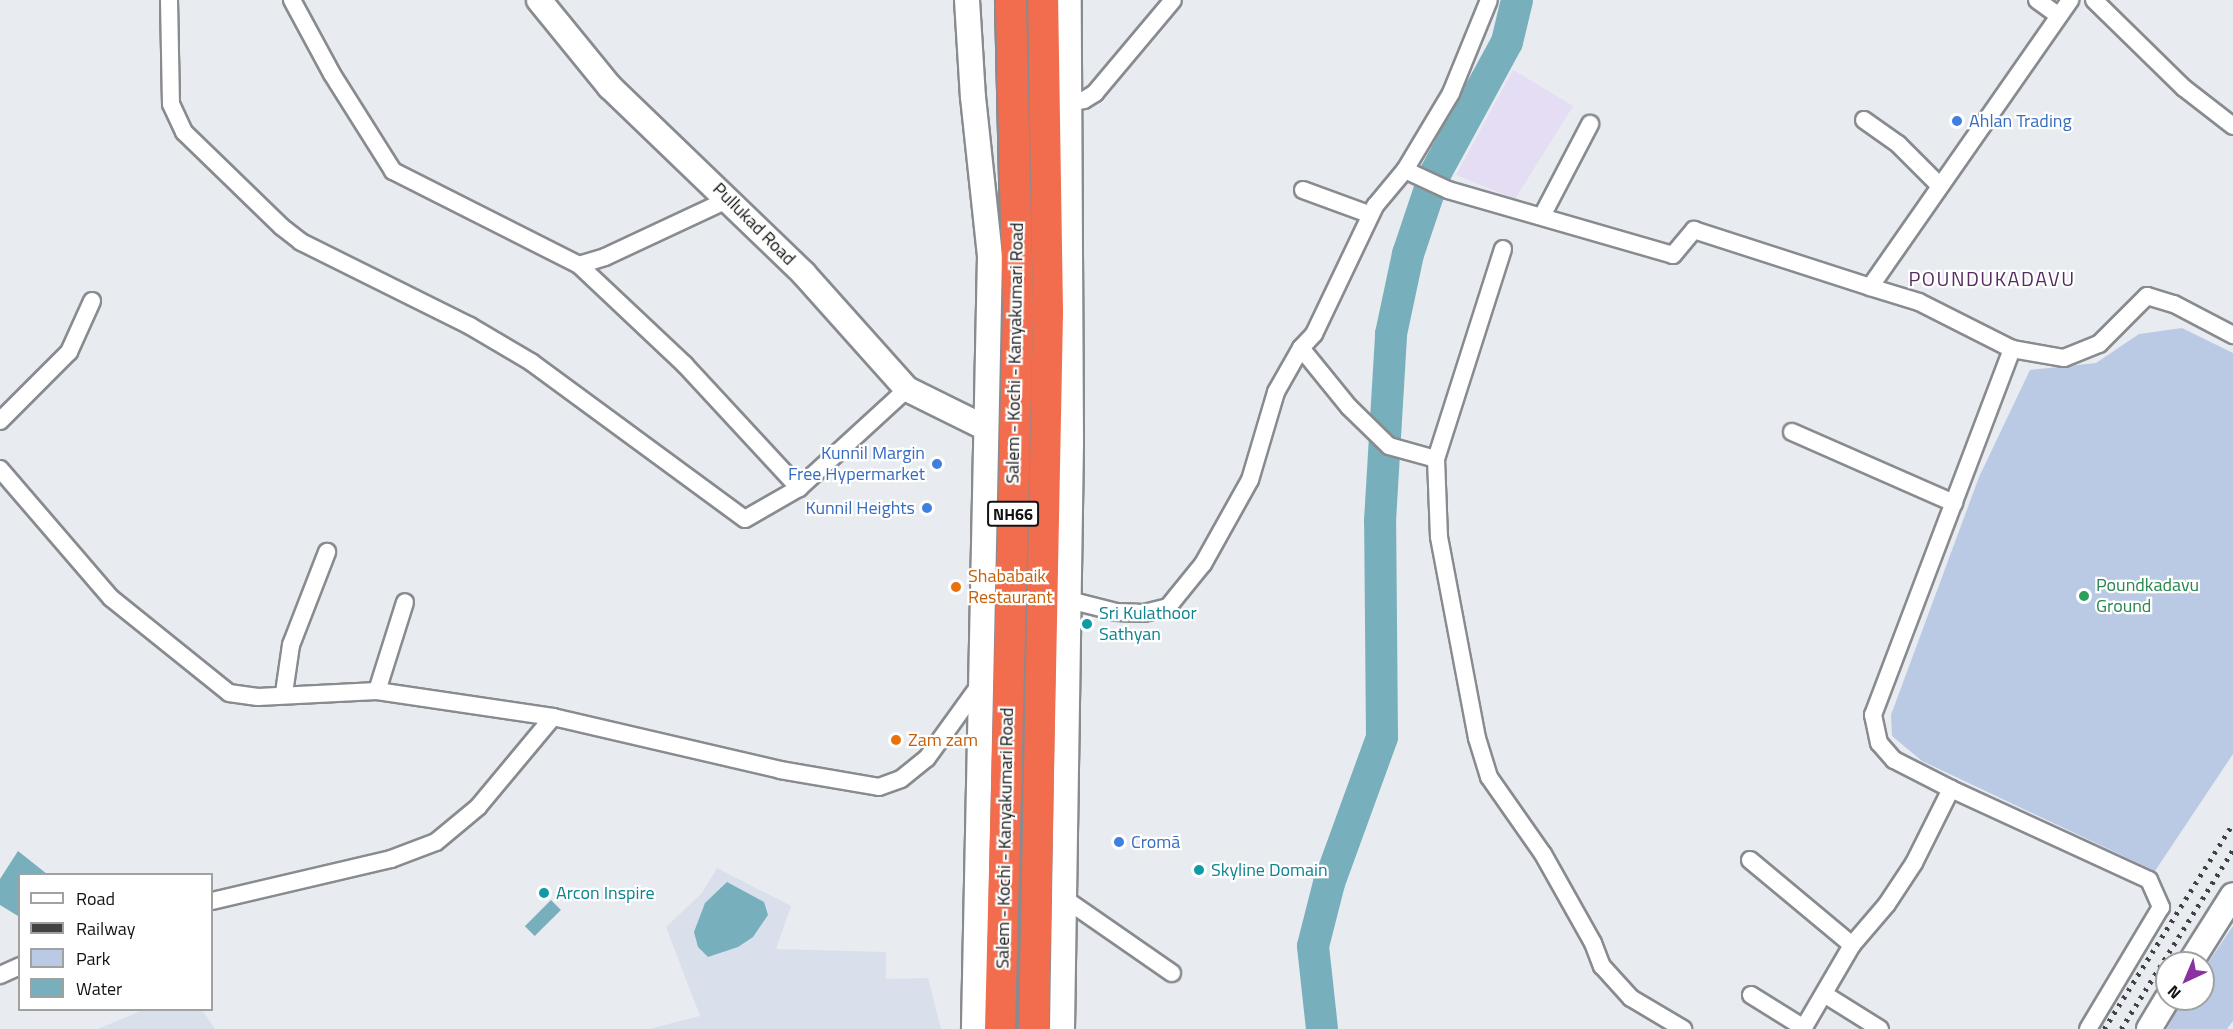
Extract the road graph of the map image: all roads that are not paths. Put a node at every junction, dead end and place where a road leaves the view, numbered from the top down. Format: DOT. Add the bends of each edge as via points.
graph roads {
  1 [pos="169,0"];
  2 [pos="292,0"];
  3 [pos="539,0"];
  4 [pos="967,0"];
  5 [pos="1011,0"];
  6 [pos="1043,0"];
  7 [pos="1070,0"];
  8 [pos="1173,0"];
  9 [pos="1490,0"];
  10 [pos="2037,0"];
  11 [pos="2070,0"];
  12 [pos="2094,0"];
  13 [pos="2058,15"];
  14 [pos="1071,102"];
  15 [pos="1864,120"];
  16 [pos="1590,124"];
  17 [pos="2233,126"];
  18 [pos="1411,173"];
  19 [pos="1939,185"];
  20 [pos="1303,190"];
  21 [pos="729,199"];
  22 [pos="1371,214"];
  23 [pos="1542,216"];
  24 [pos="1503,249"];
  25 [pos="579,265"];
  26 [pos="1870,287"];
  27 [pos="92,302"];
  28 [pos="2233,335"];
  29 [pos="1301,348"];
  30 [pos="2012,349"];
  31 [pos="907,390"];
  32 [pos="0,421"];
  33 [pos="984,428"];
  34 [pos="1792,432"];
  35 [pos="1436,459"];
  36 [pos="0,470"];
  37 [pos="799,489"];
  38 [pos="1954,502"];
  39 [pos="327,552"];
  40 [pos="1069,600"];
  41 [pos="405,602"];
  42 [pos="1053,681"];
  43 [pos="995,683"];
  44 [pos="377,691"];
  45 [pos="284,693"];
  46 [pos="553,717"];
  47 [pos="1951,789"];
  48 [pos="1750,860"];
  49 [pos="2233,895"];
  50 [pos="1065,899"];
  51 [pos="213,901"];
  52 [pos="1852,945"];
  53 [pos="2198,951"];
  54 [pos="18,967"];
  55 [pos="1172,973"];
  56 [pos="0,975"];
  57 [pos="1824,994"];
  58 [pos="1751,995"];
  59 [pos="2160,1011"];
  60 [pos="974,1029"];
  61 [pos="1000,1029"];
  62 [pos="1034,1029"];
  63 [pos="1062,1029"];
  64 [pos="1683,1029"];
  65 [pos="1804,1029"];
  66 [pos="1880,1029"];
  67 [pos="2088,1029"];
  68 [pos="2149,1029"];
  1 -- 37 [label="street" via="171,104 184,132 301,242 470,326 531,362 745,519"];
  2 -- 25 [label="street" via="332,74 393,171"];
  3 -- 21 [label="street, Pullukad Road" via="610,87"];
  4 -- 33 [label="street" via="990,256"];
  5 -- 43 [label="highway, Salem - Kochi - Kanyakumari Road / NH66" via="1018,311"];
  6 -- 42 [label="highway, Salem - Kochi - Kanyakumari Road / NH66"];
  7 -- 14 [label="street"];
  8 -- 14 [label="street" via="1095,93"];
  9 -- 18 [label="street" via="1451,93"];
  10 -- 13 [label="street"];
  11 -- 13 [label="street"];
  12 -- 17 [label="street" via="2184,88"];
  13 -- 19 [label="street"];
  14 -- 40 [label="street"];
  15 -- 19 [label="street" via="1899,144"];
  16 -- 23 [label="street"];
  18 -- 22 [label="street"];
  18 -- 23 [label="street" via="1448,190"];
  19 -- 26 [label="street"];
  20 -- 22 [label="street"];
  21 -- 25 [label="street" via="605,257"];
  21 -- 31 [label="street, Pullukad Road"];
  22 -- 29 [label="street" via="1314,334"];
  23 -- 26 [label="street" via="1673,255 1694,230"];
  24 -- 35 [label="street"];
  25 -- 37 [label="street" via="685,365"];
  26 -- 30 [label="street" via="1919,302"];
  27 -- 32 [label="street" via="69,352"];
  28 -- 30 [label="street" via="2174,304 2147,296 2099,344 2064,358"];
  29 -- 35 [label="street" via="1389,446"];
  29 -- 40 [label="street" via="1276,392 1250,480 1218,542 1168,607 1144,613"];
  30 -- 38 [label="street"];
  31 -- 33 [label="street, Pullukad Road"];
  31 -- 37 [label="street"];
  33 -- 43 [label="street"];
  34 -- 38 [label="street"];
  35 -- 64 [label="street" via="1439,537 1451,614 1477,738 1490,777 1504,804 1543,854 1602,966 1631,998"];
  36 -- 45 [label="street" via="111,598 204,676 229,693 258,697"];
  38 -- 47 [label="street" via="1873,715 1879,743 1894,760"];
  39 -- 45 [label="street" via="291,645"];
  40 -- 42 [label="street"];
  41 -- 44 [label="street"];
  42 -- 43 [label="street"];
  42 -- 50 [label="street"];
  42 -- 62 [label="highway, Salem - Kochi - Kanyakumari Road / NH66"];
  43 -- 46 [label="street" via="927,758 901,779 879,787 780,770"];
  43 -- 60 [label="street"];
  43 -- 61 [label="highway, Salem - Kochi - Kanyakumari Road / NH66"];
  44 -- 45 [label="street"];
  44 -- 46 [label="street"];
  46 -- 51 [label="street" via="478,807 436,843 391,858"];
  47 -- 52 [label="street" via="1938,821 1887,904"];
  47 -- 67 [label="street" via="2149,880 2161,907"];
  48 -- 52 [label="street"];
  49 -- 53 [label="street"];
  50 -- 55 [label="street"];
  50 -- 63 [label="street"];
  52 -- 57 [label="street"];
  54 -- 56 [label="street"];
  57 -- 65 [label="street"];
  57 -- 66 [label="street"];
  58 -- 65 [label="street"];
  59 -- 68 [label="street"];
}
